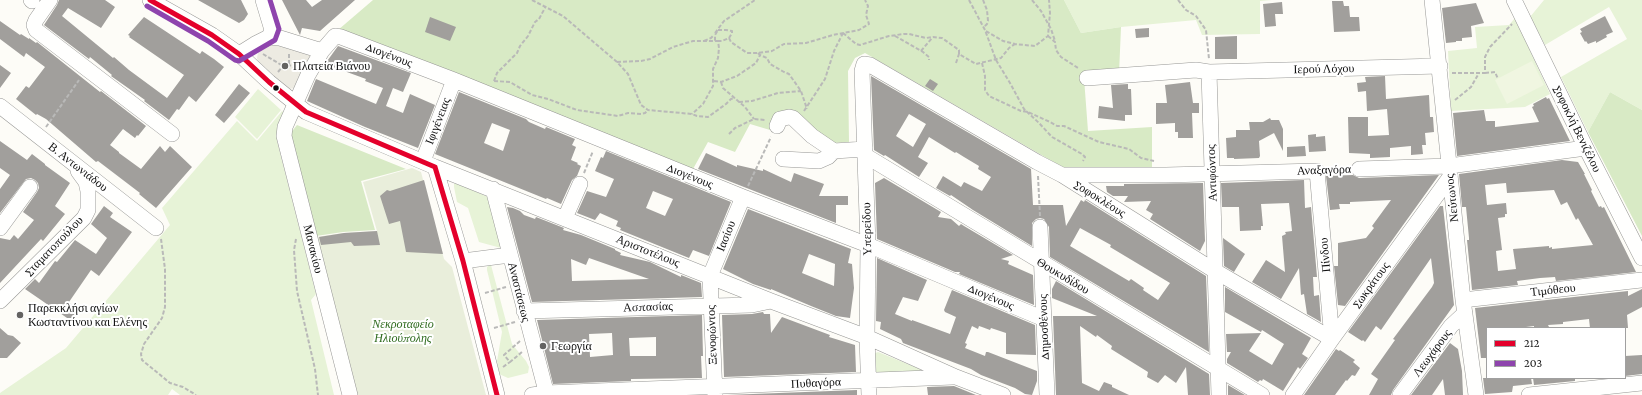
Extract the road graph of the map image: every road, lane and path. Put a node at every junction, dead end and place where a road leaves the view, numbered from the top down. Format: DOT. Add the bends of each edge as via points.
graph roads {
  1 [pos="50,0"];
  2 [pos="150,0"];
  3 [pos="263,0"];
  4 [pos="532,0"];
  5 [pos="755,0"];
  6 [pos="865,0"];
  7 [pos="969,0"];
  8 [pos="983,0"];
  9 [pos="1032,0"];
  10 [pos="1050,0"];
  11 [pos="1178,0"];
  12 [pos="1432,0"];
  13 [pos="1514,0"];
  14 [pos="546,6"];
  15 [pos="1521,14"];
  16 [pos="1049,25"];
  17 [pos="984,27"];
  18 [pos="985,30"];
  19 [pos="843,33"];
  20 [pos="715,34"];
  21 [pos="335,36"];
  22 [pos="894,36"];
  23 [pos="1048,36"];
  24 [pos="269,37"];
  25 [pos="933,37"];
  26 [pos="729,38"];
  27 [pos="703,41"];
  28 [pos="718,41"];
  29 [pos="1055,42"];
  30 [pos="1015,44"];
  31 [pos="245,51"];
  32 [pos="322,51"];
  33 [pos="921,51"];
  34 [pos="758,52"];
  35 [pos="959,54"];
  36 [pos="760,55"];
  37 [pos="929,60"];
  38 [pos="996,60"];
  39 [pos="617,62"];
  40 [pos="956,63"];
  41 [pos="982,63"];
  42 [pos="864,64"];
  43 [pos="283,66"];
  44 [pos="87,69"];
  45 [pos="1440,70"];
  46 [pos="1209,72"];
  47 [pos="1479,73"];
  48 [pos="1485,73"];
  49 [pos="308,75"];
  50 [pos="1087,78"];
  51 [pos="1498,79"];
  52 [pos="454,80"];
  53 [pos="714,81"];
  54 [pos="270,82"];
  55 [pos="721,82"];
  56 [pos="491,88"];
  57 [pos="800,91"];
  58 [pos="735,98"];
  59 [pos="739,102"];
  60 [pos="295,104"];
  61 [pos="0,106"];
  62 [pos="807,109"];
  63 [pos="648,110"];
  64 [pos="1028,112"];
  65 [pos="1444,113"];
  66 [pos="692,114"];
  67 [pos="754,119"];
  68 [pos="796,120"];
  69 [pos="778,122"];
  70 [pos="172,134"];
  71 [pos="728,134"];
  72 [pos="39,136"];
  73 [pos="598,138"];
  74 [pos="1586,148"];
  75 [pos="834,151"];
  76 [pos="865,152"];
  77 [pos="783,159"];
  78 [pos="73,162"];
  79 [pos="1037,162"];
  80 [pos="429,164"];
  81 [pos="1359,169"];
  82 [pos="1317,170"];
  83 [pos="1450,172"];
  84 [pos="1212,174"];
  85 [pos="1062,175"];
  86 [pos="1166,175"];
  87 [pos="1080,176"];
  88 [pos="580,184"];
  89 [pos="30,187"];
  90 [pos="493,189"];
  91 [pos="743,197"];
  92 [pos="565,218"];
  93 [pos="1040,227"];
  94 [pos="0,228"];
  95 [pos="156,228"];
  96 [pos="308,229"];
  97 [pos="868,245"];
  98 [pos="510,255"];
  99 [pos="1642,258"];
  100 [pos="462,261"];
  101 [pos="1042,263"];
  102 [pos="1215,271"];
  103 [pos="710,276"];
  104 [pos="1642,280"];
  105 [pos="517,284"];
  106 [pos="472,297"];
  107 [pos="0,301"];
  108 [pos="771,301"];
  109 [pos="711,305"];
  110 [pos="1464,306"];
  111 [pos="1044,319"];
  112 [pos="528,326"];
  113 [pos="481,332"];
  114 [pos="867,337"];
  115 [pos="1332,339"];
  116 [pos="1218,368"];
  117 [pos="956,377"];
  118 [pos="1642,383"];
  119 [pos="869,388"];
  120 [pos="714,391"];
  121 [pos="542,394"];
  122 [pos="196,395"];
  123 [pos="318,395"];
  124 [pos="350,395"];
  125 [pos="497,395"];
  126 [pos="1003,395"];
  127 [pos="1047,395"];
  128 [pos="1219,395"];
  129 [pos="1262,395"];
  130 [pos="1293,395"];
  131 [pos="1400,395"];
  132 [pos="1476,395"];
  133 [pos="1529,395"];
  1 -- 44 [label="street" via="36,20 36,30"];
  2 -- 31 [label="street, Αριστοτέλους"];
  3 -- 24 [label="street" via="272,30"];
  4 -- 14 [label="path"];
  5 -- 20 [label="path" via="724,21"];
  6 -- 19 [label="path" via="869,24 858,30"];
  7 -- 17 [label="path"];
  8 -- 17 [label="path" via="988,21"];
  9 -- 16 [label="path"];
  10 -- 16 [label="path"];
  11 -- 46 [label="path" via="1186,10 1196,16 1206,30"];
  12 -- 45 [label="street, Νεύτωνος"];
  13 -- 15 [label="street, Σοφοκλή Βενιζέλου"];
  14 -- 39 [label="path" via="574,25"];
  14 -- 56 [label="path" via="517,53 497,73"];
  15 -- 48 [label="path" via="1490,47 1486,57"];
  15 -- 74 [label="street, Σοφοκλή Βενιζέλου"];
  16 -- 23 [label="path"];
  16 -- 29 [label="path"];
  17 -- 18 [label="path"];
  18 -- 30 [label="path" via="1003,41"];
  18 -- 38 [label="path"];
  19 -- 22 [label="path" via="860,45"];
  19 -- 34 [label="path" via="812,42 784,44 772,51"];
  19 -- 62 [label="path" via="825,79"];
  20 -- 26 [label="path" via="718,30 732,31"];
  20 -- 27 [label="path"];
  20 -- 28 [label="path"];
  21 -- 32 [label="street, Μανακίου"];
  21 -- 52 [label="street, Διογένους" via="341,36"];
  22 -- 25 [label="path" via="909,34 921,38"];
  22 -- 33 [label="path"];
  23 -- 29 [label="path"];
  23 -- 30 [label="path" via="1035,46"];
  24 -- 31 [label="street"];
  24 -- 32 [label="street"];
  25 -- 33 [label="path"];
  25 -- 35 [label="path" via="947,41 959,50"];
  26 -- 28 [label="path"];
  26 -- 34 [label="path" via="747,53"];
  27 -- 28 [label="path"];
  27 -- 39 [label="path" via="673,47 650,59"];
  28 -- 53 [label="path" via="718,58 713,68"];
  29 -- 50 [label="path" via="1056,50 1061,57 1075,65"];
  30 -- 38 [label="path" via="1002,58"];
  31 -- 43 [label="path"];
  31 -- 54 [label="street, Αριστοτέλους"];
  32 -- 49 [label="street, Μανακίου"];
  33 -- 37 [label="path"];
  34 -- 36 [label="path"];
  35 -- 40 [label="path"];
  35 -- 41 [label="path" via="976,64"];
  36 -- 55 [label="path" via="756,63 737,76"];
  36 -- 57 [label="path" via="767,58 770,64 789,74"];
  38 -- 41 [label="path"];
  38 -- 64 [label="path"];
  39 -- 63 [label="path" via="628,74 641,105"];
  41 -- 64 [label="path" via="986,76 985,90 989,96"];
  42 -- 76 [label="street, Υπερείδου" via="862,71"];
  42 -- 79 [label="street, Σοφοκλέους" via="870,65"];
  43 -- 49 [label="path" via="289,65"];
  43 -- 54 [label="path"];
  44 -- 70 [label="street"];
  44 -- 72 [label="path"];
  45 -- 46 [label="street, Ιερού Λόχου"];
  45 -- 47 [label="path"];
  45 -- 65 [label="street, Νεύτωνος"];
  46 -- 50 [label="street" via="1196,70"];
  46 -- 84 [label="street, Αντιφώντος"];
  47 -- 48 [label="path"];
  47 -- 65 [label="path" via="1471,87"];
  48 -- 51 [label="path" via="1495,72"];
  49 -- 60 [label="street, Μανακίου"];
  52 -- 56 [label="street, Διογένους"];
  52 -- 80 [label="street, Ιφιγένειας"];
  53 -- 55 [label="path"];
  53 -- 66 [label="path" via="703,104"];
  54 -- 60 [label="street, Αριστοτέλους"];
  55 -- 58 [label="path" via="723,88"];
  56 -- 63 [label="path" via="510,82 532,96 577,110 618,116 628,113 645,114"];
  56 -- 73 [label="street, Διογένους"];
  57 -- 59 [label="path"];
  57 -- 62 [label="path"];
  58 -- 59 [label="path"];
  58 -- 66 [label="path" via="708,117"];
  59 -- 67 [label="path"];
  60 -- 80 [label="street, Αριστοτέλους" via="306,112"];
  60 -- 96 [label="street, Μανακίου" via="284,136"];
  61 -- 72 [label="street, Β. Αντωνιάδου"];
  62 -- 68 [label="path"];
  63 -- 66 [label="path"];
  64 -- 86 [label="path" via="1099,142 1129,149 1141,158 1165,166"];
  64 -- 87 [label="path" via="1052,138 1085,157"];
  65 -- 83 [label="street, Νεύτωνος"];
  67 -- 69 [label="path"];
  67 -- 71 [label="path"];
  68 -- 69 [label="street" via="789,117"];
  68 -- 75 [label="street" via="812,136"];
  69 -- 91 [label="path"];
  72 -- 78 [label="street, Β. Αντωνιάδου"];
  73 -- 88 [label="path"];
  73 -- 91 [label="street, Διογένους"];
  74 -- 83 [label="street, Αναξαγόρα"];
  74 -- 99 [label="street, Σοφοκλή Βενιζέλου"];
  75 -- 76 [label="street"];
  75 -- 77 [label="street" via="819,161"];
  76 -- 97 [label="street, Υπερείδου"];
  76 -- 101 [label="street, Θουκυδίδου"];
  78 -- 95 [label="street, Β. Αντωνιάδου"];
  78 -- 107 [label="street, Σταματοπούλου" via="86,182 89,200 84,218"];
  79 -- 85 [label="street, Σοφοκλέους"];
  79 -- 93 [label="path"];
  80 -- 90 [label="street, Αριστοτέλους"];
  80 -- 100 [label="street"];
  81 -- 82 [label="path, Αναξαγόρα"];
  81 -- 83 [label="street, Αναξαγόρα"];
  82 -- 84 [label="street, Αναξαγόρα"];
  82 -- 115 [label="street, Πίνδου"];
  83 -- 110 [label="street, Νεύτωνος"];
  83 -- 115 [label="street, Σωκράτους"];
  84 -- 86 [label="street, Αναξαγόρα"];
  84 -- 102 [label="street, Αντιφώντος"];
  85 -- 87 [label="street, Αναξαγόρα"];
  85 -- 102 [label="street, Σοφοκλέους"];
  86 -- 87 [label="street, Αναξαγόρα"];
  88 -- 92 [label="street"];
  89 -- 94 [label="street"];
  90 -- 92 [label="street, Αριστοτέλους"];
  90 -- 98 [label="street, Αναστάσεως"];
  91 -- 97 [label="street, Διογένους"];
  91 -- 103 [label="street, Ιασίου"];
  92 -- 103 [label="street, Αριστοτέλους"];
  93 -- 101 [label="street, Δημοσθένους"];
  95 -- 122 [label="path" via="162,245 166,299 162,318 144,344 142,360 170,383 184,387"];
  96 -- 123 [label="path" via="298,235 295,262 298,292 315,369"];
  96 -- 124 [label="street, Μανακίου"];
  97 -- 111 [label="street, Διογένους"];
  97 -- 114 [label="street, Υπερείδου"];
  98 -- 100 [label="street"];
  98 -- 105 [label="street, Αναστάσεως"];
  100 -- 106 [label="street"];
  101 -- 111 [label="street, Δημοσθένους"];
  101 -- 116 [label="street, Θουκυδίδου"];
  102 -- 115 [label="street, Σοφοκλέους"];
  102 -- 116 [label="street, Αντιφώντος"];
  103 -- 108 [label="street, Αριστοτέλους"];
  103 -- 109 [label="street, Ξενοφώντος"];
  104 -- 110 [label="street, Τιμόθεου"];
  105 -- 106 [label="path"];
  105 -- 112 [label="street, Αναστάσεως"];
  106 -- 113 [label="street"];
  108 -- 109 [label="street, Ασπασίας" via="752,305"];
  108 -- 114 [label="street, Αριστοτέλους"];
  109 -- 112 [label="street, Ασπασίας"];
  109 -- 120 [label="street, Ξενοφώντος"];
  110 -- 131 [label="street, Λεωχάρους"];
  110 -- 132 [label="street, Νεύτωνος"];
  111 -- 127 [label="street, Δημοσθένους"];
  112 -- 112 [label="path" via="504,355 510,362"];
  112 -- 113 [label="path"];
  112 -- 121 [label="street, Αναστάσεως"];
  113 -- 125 [label="street"];
  114 -- 117 [label="street, Αριστοτέλους"];
  114 -- 119 [label="street, Υπερείδου"];
  115 -- 130 [label="street, Σωκράτους"];
  116 -- 128 [label="street, Αντιφώντος"];
  116 -- 129 [label="street, Θουκυδίδου"];
  117 -- 119 [label="street, Πυθαγόρα"];
  117 -- 126 [label="street, Αριστοτέλους"];
  118 -- 133 [label="street"];
  119 -- 120 [label="street, Πυθαγόρα"];
  120 -- 121 [label="street, Πυθαγόρα"];
}
